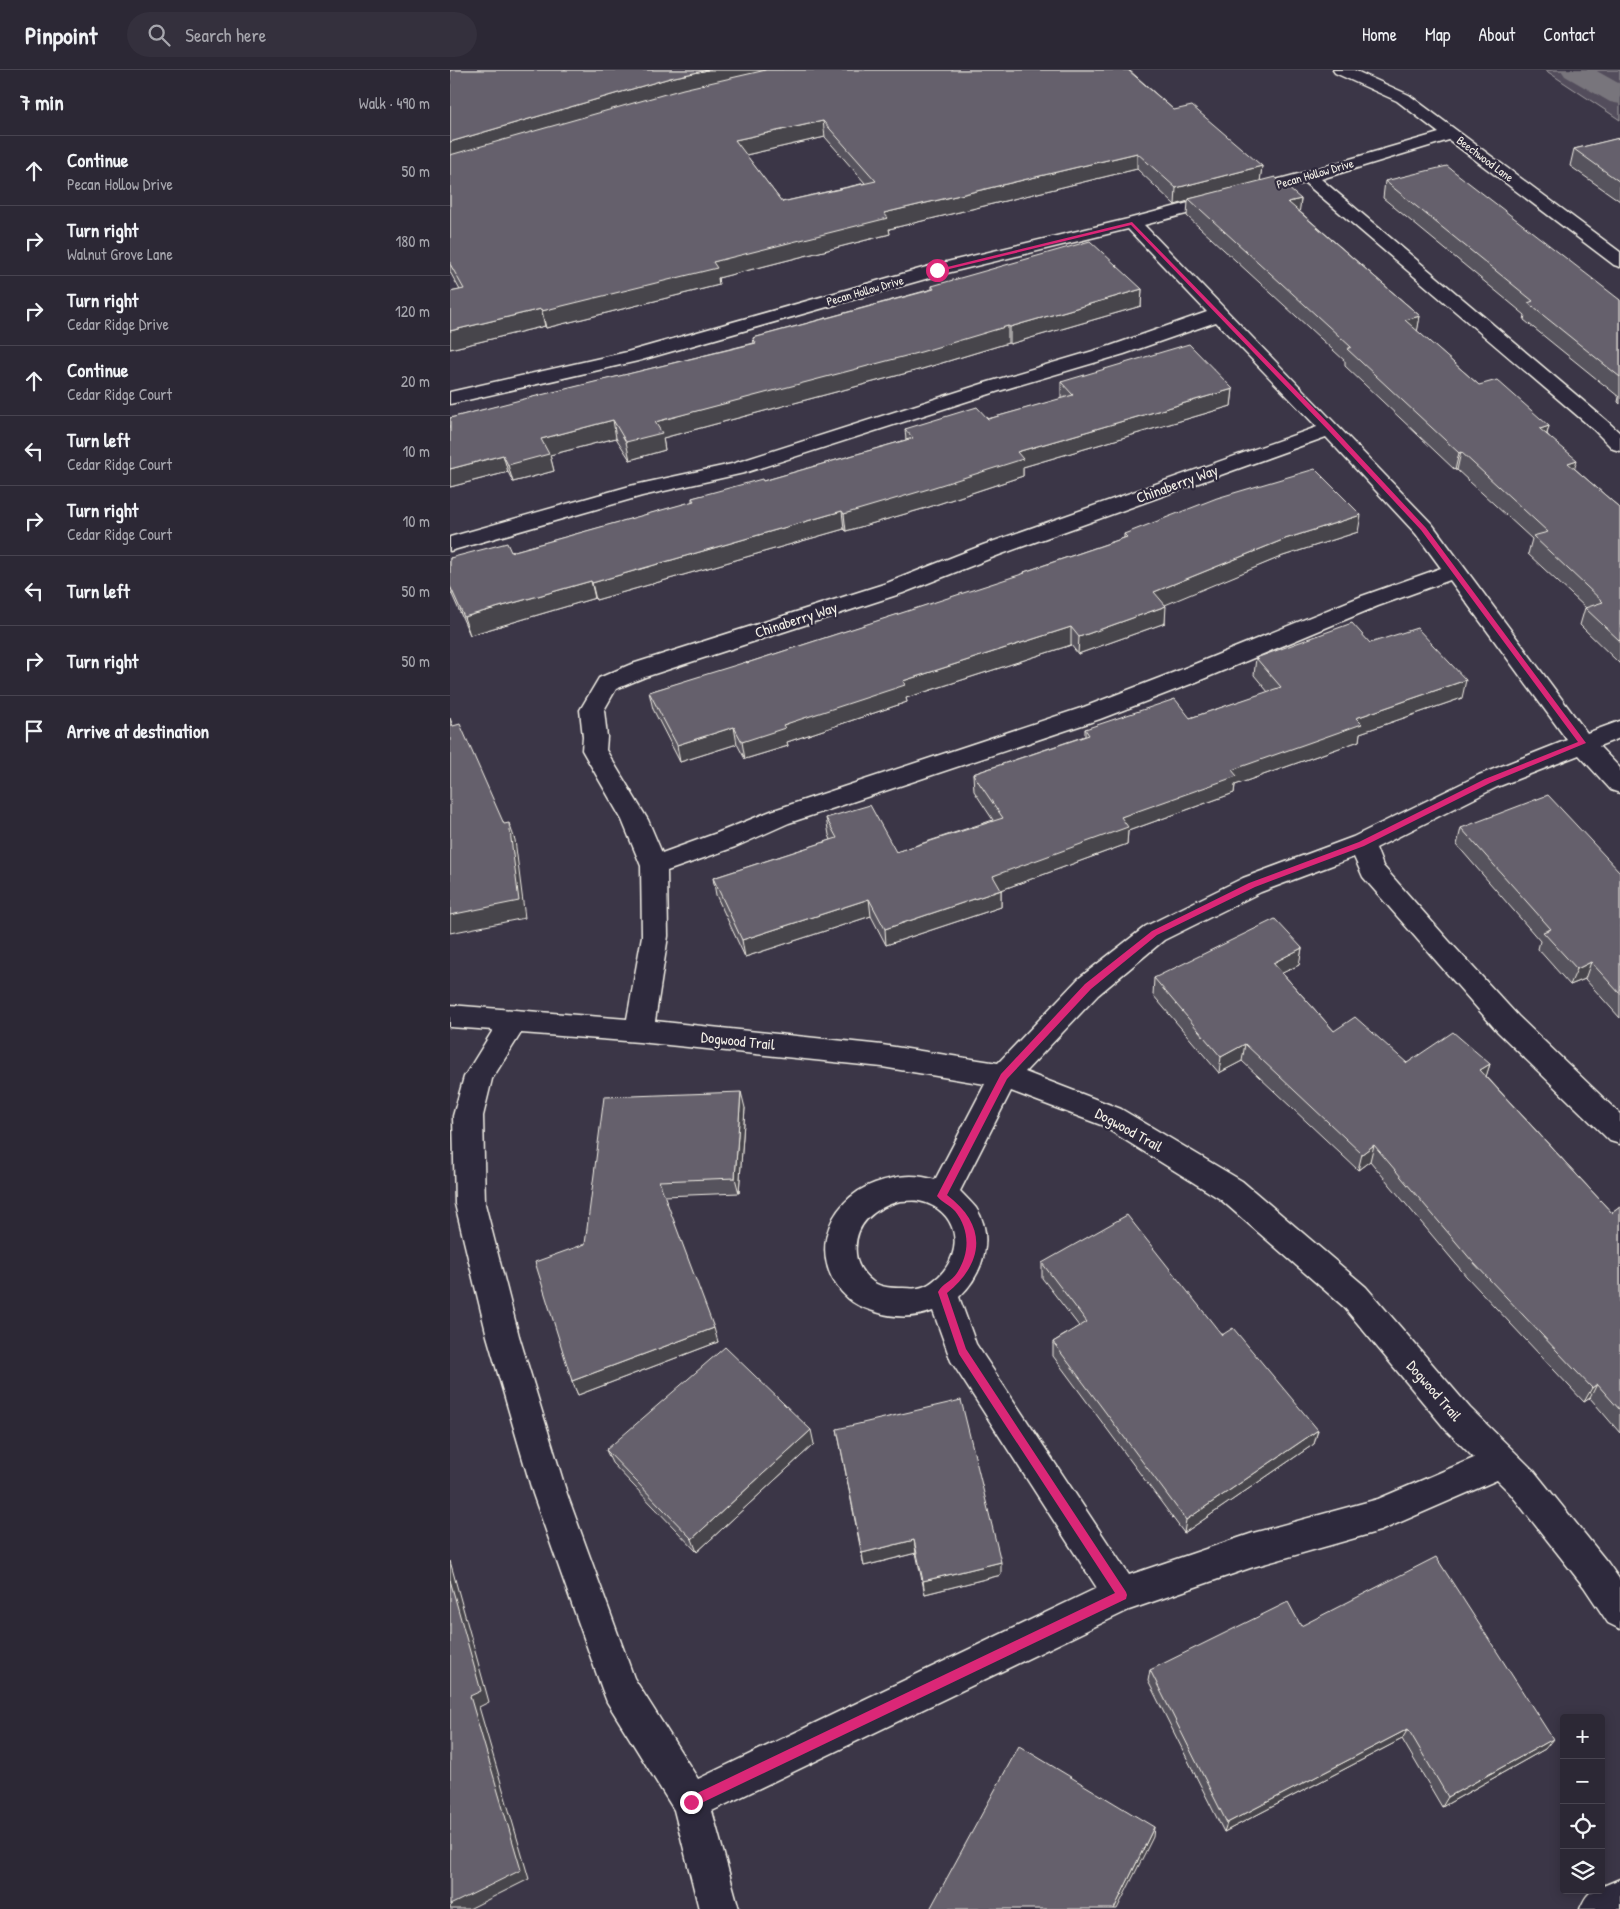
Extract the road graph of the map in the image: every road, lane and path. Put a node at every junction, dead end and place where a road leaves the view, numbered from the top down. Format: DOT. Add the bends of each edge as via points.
graph roads {
  1 [pos="1341,70"];
  2 [pos="1452,134"];
  3 [pos="1308,177"];
  4 [pos="1132,223"];
  5 [pos="1620,261"];
  6 [pos="1220,314"];
  7 [pos="450,398"];
  8 [pos="1330,429"];
  9 [pos="1620,445"];
  10 [pos="450,544"];
  11 [pos="1454,570"];
  12 [pos="1620,729"];
  13 [pos="1582,743"];
  14 [pos="1620,784"];
  15 [pos="1362,844"];
  16 [pos="654,866"];
  17 [pos="450,1016"];
  18 [pos="514,1020"];
  19 [pos="639,1031"];
  20 [pos="1004,1076"];
  21 [pos="1620,1132"];
  22 [pos="942,1196"];
  23 [pos="942,1292"];
  24 [pos="1502,1462"];
  25 [pos="1122,1595"];
  26 [pos="1620,1611"];
  27 [pos="691,1802"];
  28 [pos="1620,1898"];
  29 [pos="719,1909"];
  30 [pos="1600,1909"];
  1 -- 2 [label="street, Beechwood Lane" via="1403,98"];
  2 -- 3 [label="street, Pecan Hollow Drive"];
  2 -- 5 [label="street, Beechwood Lane"];
  3 -- 4 [label="street, Pecan Hollow Drive"];
  3 -- 9 [label="street"];
  4 -- 6 [label="street"];
  4 -- 7 [label="street, Pecan Hollow Drive" via="937,270 631,357"];
  6 -- 8 [label="street"];
  6 -- 10 [label="street" via="1117,350 737,469 638,491"];
  8 -- 11 [label="street" via="1424,529"];
  8 -- 16 [label="street, Chinaberry Way" via="991,550 896,588 636,671 607,684 592,710 594,750 635,820"];
  11 -- 13 [label="street"];
  11 -- 16 [label="street" via="1092,713 780,817"];
  12 -- 13 [label="street"];
  13 -- 14 [label="street"];
  13 -- 15 [label="street" via="1488,781"];
  15 -- 20 [label="street" via="1252,885 1155,933 1088,987"];
  15 -- 21 [label="street" via="1372,870 1445,955 1508,1024"];
  16 -- 19 [label="street, Chinaberry Way" via="655,936"];
  17 -- 18 [label="street, Dogwood Trail"];
  18 -- 19 [label="street, Dogwood Trail"];
  18 -- 27 [label="street" via="478,1077 468,1116 470,1204 503,1336 550,1494 620,1689"];
  19 -- 20 [label="street, Dogwood Trail" via="882,1056"];
  20 -- 22 [label="street"];
  20 -- 24 [label="street, Dogwood Trail" via="1111,1117 1231,1190 1355,1297 1458,1419"];
  22 -- 23 [label="street" via="963,1216 972,1242 969,1261 959,1278"];
  22 -- 23 [label="street" via="922,1189 900,1188 879,1194 860,1205 847,1220 840,1238 840,1258 847,1275 860,1290 900,1304"];
  23 -- 25 [label="street" via="962,1351"];
  24 -- 25 [label="street" via="1380,1516 1253,1550"];
  24 -- 26 [label="street, Dogwood Trail" via="1522,1482 1596,1575"];
  25 -- 27 [label="street"];
  27 -- 29 [label="street"];
  28 -- 30 [label="street"];
}
